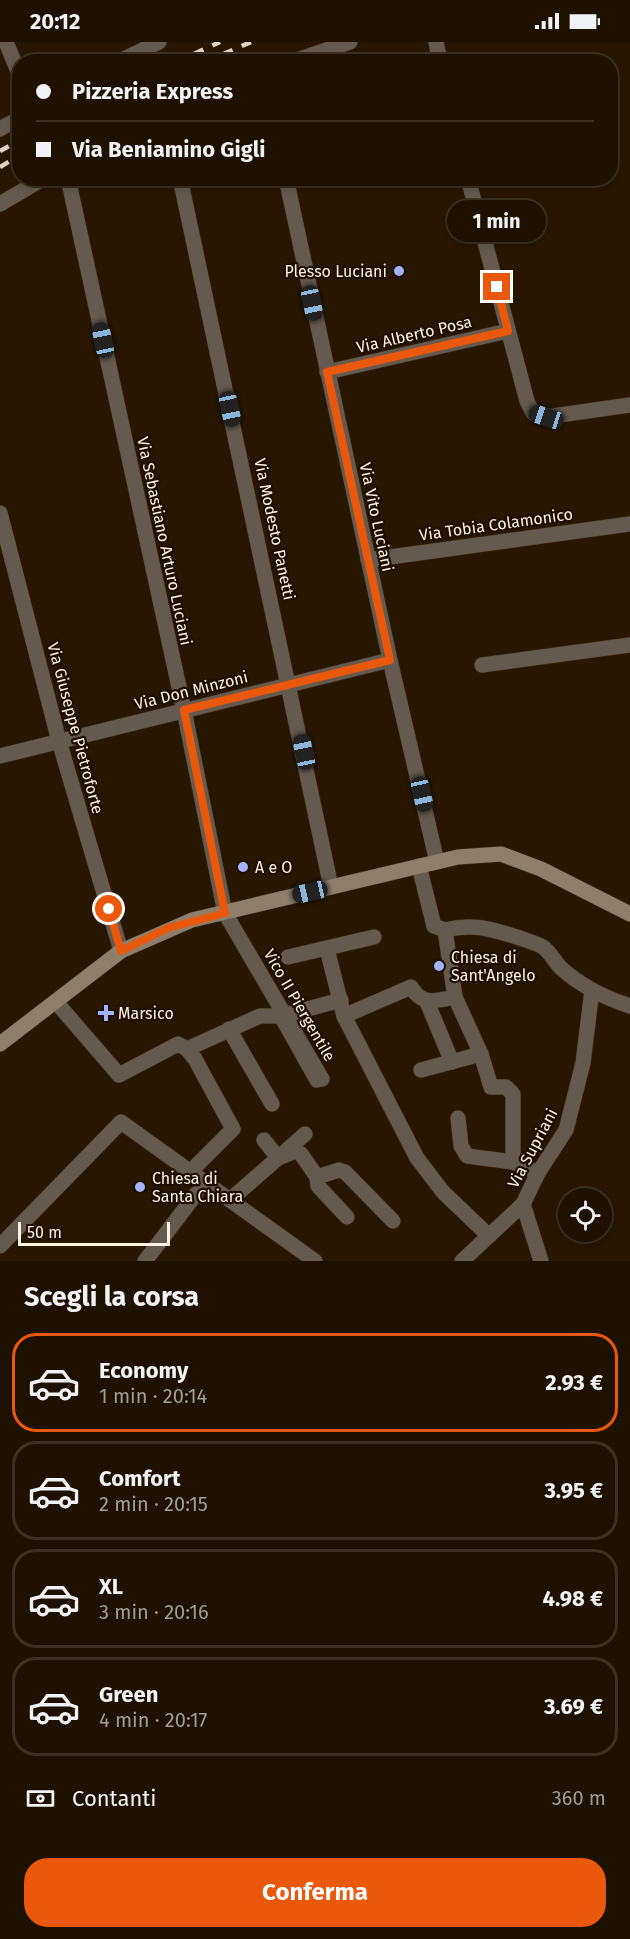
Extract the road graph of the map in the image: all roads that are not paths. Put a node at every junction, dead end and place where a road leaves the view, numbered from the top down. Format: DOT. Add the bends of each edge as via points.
graph roads {
  1 [pos="6,42"];
  2 [pos="159,42"];
  3 [pos="350,42"];
  4 [pos="134,54"];
  5 [pos="315,54"];
  6 [pos="12,57"];
  7 [pos="30,186"];
  8 [pos="70,186"];
  9 [pos="182,186"];
  10 [pos="288,186"];
  11 [pos="470,186"];
  12 [pos="0,204"];
  13 [pos="508,331"];
  14 [pos="327,372"];
  15 [pos="630,405"];
  16 [pos="0,513"];
  17 [pos="630,524"];
  18 [pos="368,560"];
  19 [pos="630,645"];
  20 [pos="390,660"];
  21 [pos="482,664"];
  22 [pos="290,685"];
  23 [pos="184,710"];
  24 [pos="59,741"];
  25 [pos="0,756"];
  26 [pos="437,862"];
  27 [pos="419,866"];
  28 [pos="331,887"];
  29 [pos="225,913"];
  30 [pos="630,914"];
  31 [pos="445,930"];
  32 [pos="374,937"];
  33 [pos="327,949"];
  34 [pos="121,951"];
  35 [pos="288,957"];
  36 [pos="592,990"];
  37 [pos="455,997"];
  38 [pos="56,1002"];
  39 [pos="427,1002"];
  40 [pos="630,1006"];
  41 [pos="343,1008"];
  42 [pos="281,1016"];
  43 [pos="229,1029"];
  44 [pos="0,1044"];
  45 [pos="188,1050"];
  46 [pos="481,1054"];
  47 [pos="452,1062"];
  48 [pos="421,1070"];
  49 [pos="272,1104"];
  50 [pos="458,1118"];
  51 [pos="304,1134"];
  52 [pos="264,1140"];
  53 [pos="278,1158"];
  54 [pos="513,1162"];
  55 [pos="191,1171"];
  56 [pos="538,1173"];
  57 [pos="317,1177"];
  58 [pos="200,1188"];
  59 [pos="231,1199"];
  60 [pos="523,1204"];
  61 [pos="347,1217"];
  62 [pos="393,1221"];
  63 [pos="489,1236"];
  64 [pos="0,1246"];
  65 [pos="145,1261"];
  66 [pos="315,1261"];
  67 [pos="462,1261"];
  68 [pos="541,1261"];
  1 -- 6 [label="street"];
  2 -- 4 [label="street"];
  3 -- 5 [label="street"];
  7 -- 12 [label="street"];
  8 -- 23 [label="street, Via Sebastiano Arturo Luciani"];
  9 -- 22 [label="street, Via Modesto Panetti"];
  10 -- 14 [label="street, Via Vito Luciani"];
  11 -- 13 [label="street"];
  13 -- 14 [label="street, Via Alberto Posa"];
  13 -- 15 [label="street" via="533,413 546,417"];
  14 -- 18 [label="street, Via Vito Luciani"];
  16 -- 24 [label="street, Via Giuseppe Pietroforte"];
  17 -- 18 [label="street, Via Tobia Colamonico"];
  18 -- 20 [label="street, Via Vito Luciani"];
  19 -- 21 [label="street"];
  20 -- 22 [label="street, Via Don Minzoni"];
  20 -- 26 [label="street, Via Vito Luciani"];
  22 -- 23 [label="street, Via Don Minzoni"];
  22 -- 28 [label="street, Via Modesto Panetti"];
  23 -- 24 [label="street, Via Don Minzoni"];
  23 -- 29 [label="street, Via Sebastiano Arturo Luciani"];
  24 -- 25 [label="street, Via Don Minzoni"];
  24 -- 34 [label="street, Via Giuseppe Pietroforte"];
  26 -- 27 [label="street"];
  26 -- 30 [label="street" via="484,853 501,854 558,877"];
  27 -- 28 [label="street"];
  27 -- 31 [label="street" via="434,926"];
  28 -- 29 [label="street"];
  29 -- 34 [label="street" via="168,928"];
  29 -- 42 [label="street, Vico II Piergentile" via="322,1079 317,1080"];
  31 -- 36 [label="street" via="490,927 544,948 562,969"];
  31 -- 37 [label="street"];
  32 -- 33 [label="street"];
  33 -- 35 [label="street"];
  33 -- 41 [label="street"];
  34 -- 38 [label="street"];
  36 -- 40 [label="street"];
  36 -- 56 [label="street, Via Supriani" via="583,1063 566,1130"];
  37 -- 39 [label="street"];
  37 -- 46 [label="street"];
  38 -- 44 [label="street"];
  38 -- 45 [label="street" via="119,1075 178,1044"];
  39 -- 41 [label="street" via="417,998 411,987"];
  39 -- 47 [label="street"];
  41 -- 42 [label="street"];
  41 -- 63 [label="street" via="417,1158 443,1192"];
  42 -- 43 [label="street" via="260,1016"];
  43 -- 45 [label="street"];
  43 -- 49 [label="street"];
  45 -- 55 [label="street" via="233,1129"];
  46 -- 47 [label="street"];
  46 -- 54 [label="street" via="491,1087 506,1087 513,1094"];
  47 -- 48 [label="street"];
  50 -- 54 [label="street" via="461,1146 467,1156"];
  51 -- 53 [label="street"];
  52 -- 53 [label="street"];
  53 -- 57 [label="street" via="295,1151"];
  53 -- 59 [label="street"];
  54 -- 56 [label="street"];
  55 -- 58 [label="street"];
  55 -- 64 [label="street" via="121,1122"];
  56 -- 60 [label="street, Via Supriani"];
  57 -- 61 [label="street" via="318,1186"];
  57 -- 62 [label="street" via="339,1170 345,1172"];
  58 -- 59 [label="street"];
  58 -- 65 [label="street"];
  59 -- 66 [label="street"];
  60 -- 63 [label="street, Via Supriani"];
  60 -- 68 [label="street"];
  63 -- 67 [label="street, Via Supriani"];
}
